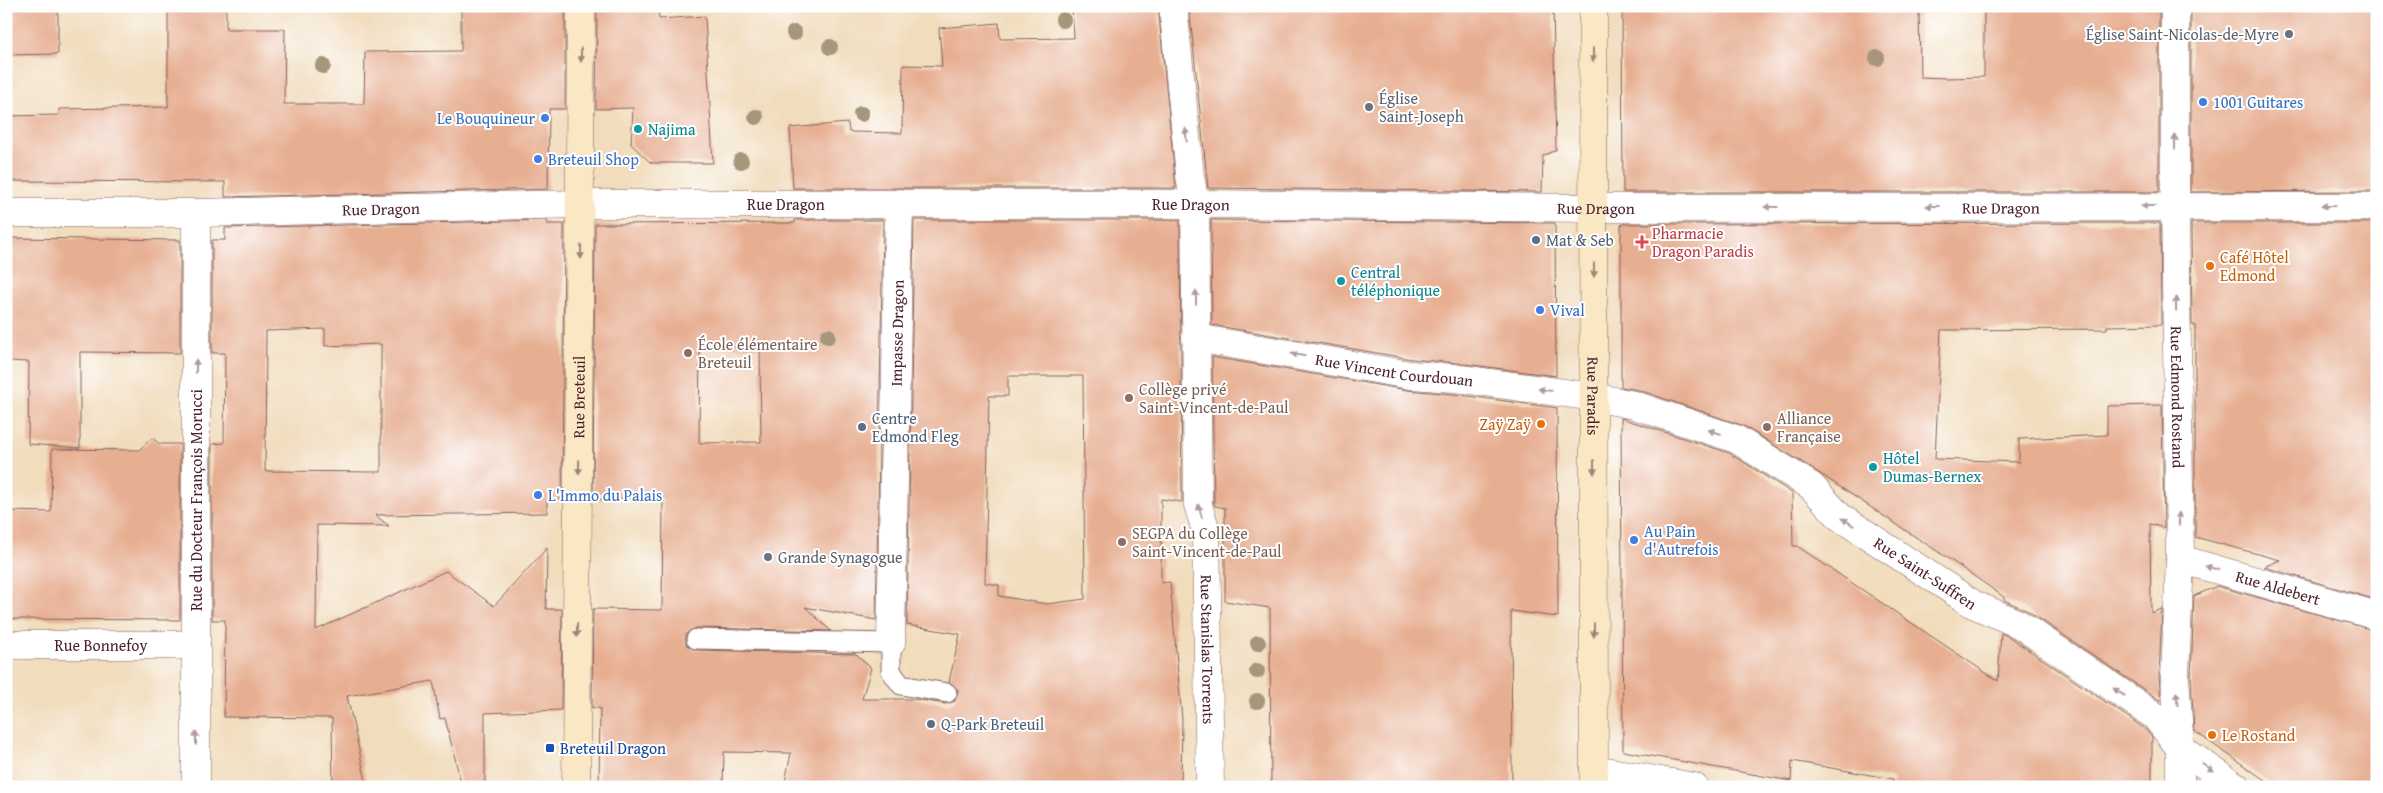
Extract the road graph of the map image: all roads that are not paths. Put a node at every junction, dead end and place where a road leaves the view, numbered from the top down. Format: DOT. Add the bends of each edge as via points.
graph roads {
  1 [pos="581,6"];
  2 [pos="1173,6"];
  3 [pos="1592,6"];
  4 [pos="2175,6"];
  5 [pos="899,203"];
  6 [pos="581,204"];
  7 [pos="1195,204"];
  8 [pos="2175,205"];
  9 [pos="2377,207"];
  10 [pos="1594,208"];
  11 [pos="6,213"];
  12 [pos="196,213"];
  13 [pos="1196,338"];
  14 [pos="1594,397"];
  15 [pos="2180,559"];
  16 [pos="2377,616"];
  17 [pos="696,639"];
  18 [pos="891,643"];
  19 [pos="196,645"];
  20 [pos="6,646"];
  21 [pos="946,694"];
  22 [pos="2180,748"];
  23 [pos="1594,778"];
  24 [pos="196,787"];
  25 [pos="576,787"];
  26 [pos="1210,787"];
  27 [pos="1694,787"];
  28 [pos="2180,787"];
  29 [pos="2237,787"];
  1 -- 6 [label="street, Rue Breteuil, one-way"];
  7 -- 2 [label="street, Rue Stanislas Torrents, one-way"];
  3 -- 10 [label="street, Rue Paradis, one-way"];
  8 -- 4 [label="street, Rue Edmond Rostand, one-way"];
  5 -- 6 [label="street, Rue Dragon"];
  5 -- 7 [label="street, Rue Dragon"];
  5 -- 18 [label="street, Impasse Dragon"];
  6 -- 12 [label="street, Rue Dragon"];
  6 -- 25 [label="street, Rue Breteuil, one-way"];
  7 -- 10 [label="street, Rue Dragon"];
  13 -- 7 [label="street, Rue Stanislas Torrents, one-way"];
  9 -- 8 [label="street, Rue Dragon, one-way"];
  8 -- 10 [label="street, Rue Dragon, one-way"];
  15 -- 8 [label="street, Rue Edmond Rostand, one-way"];
  10 -- 14 [label="street, Rue Paradis, one-way"];
  11 -- 12 [label="street, Rue Dragon"];
  19 -- 12 [label="street, Rue du Docteur François Morucci, one-way"];
  14 -- 13 [label="street, Rue Vincent Courdouan, one-way" via="1410,375"];
  26 -- 13 [label="street, Rue Stanislas Torrents, one-way" via="1206,531 1198,505"];
  22 -- 14 [label="street, Rue Saint-Suffren, one-way" via="2155,716 2019,624 1973,604 1840,517 1811,486 1736,439 1634,405"];
  14 -- 23 [label="street, Rue Paradis, one-way"];
  16 -- 15 [label="street, Rue Aldebert, one-way"];
  22 -- 15 [label="street, Rue Edmond Rostand, one-way" via="2175,677"];
  17 -- 18 [label="lane"];
  18 -- 21 [label="lane" via="891,671 901,685"];
  19 -- 20 [label="street, Rue Bonnefoy"];
  24 -- 19 [label="street, Rue du Docteur François Morucci, one-way"];
  22 -- 28 [label="street, Rue Edmond Rostand"];
  22 -- 29 [label="street, Rue Saint-Suffren, one-way"];
  23 -- 27 [label="street"];
}
